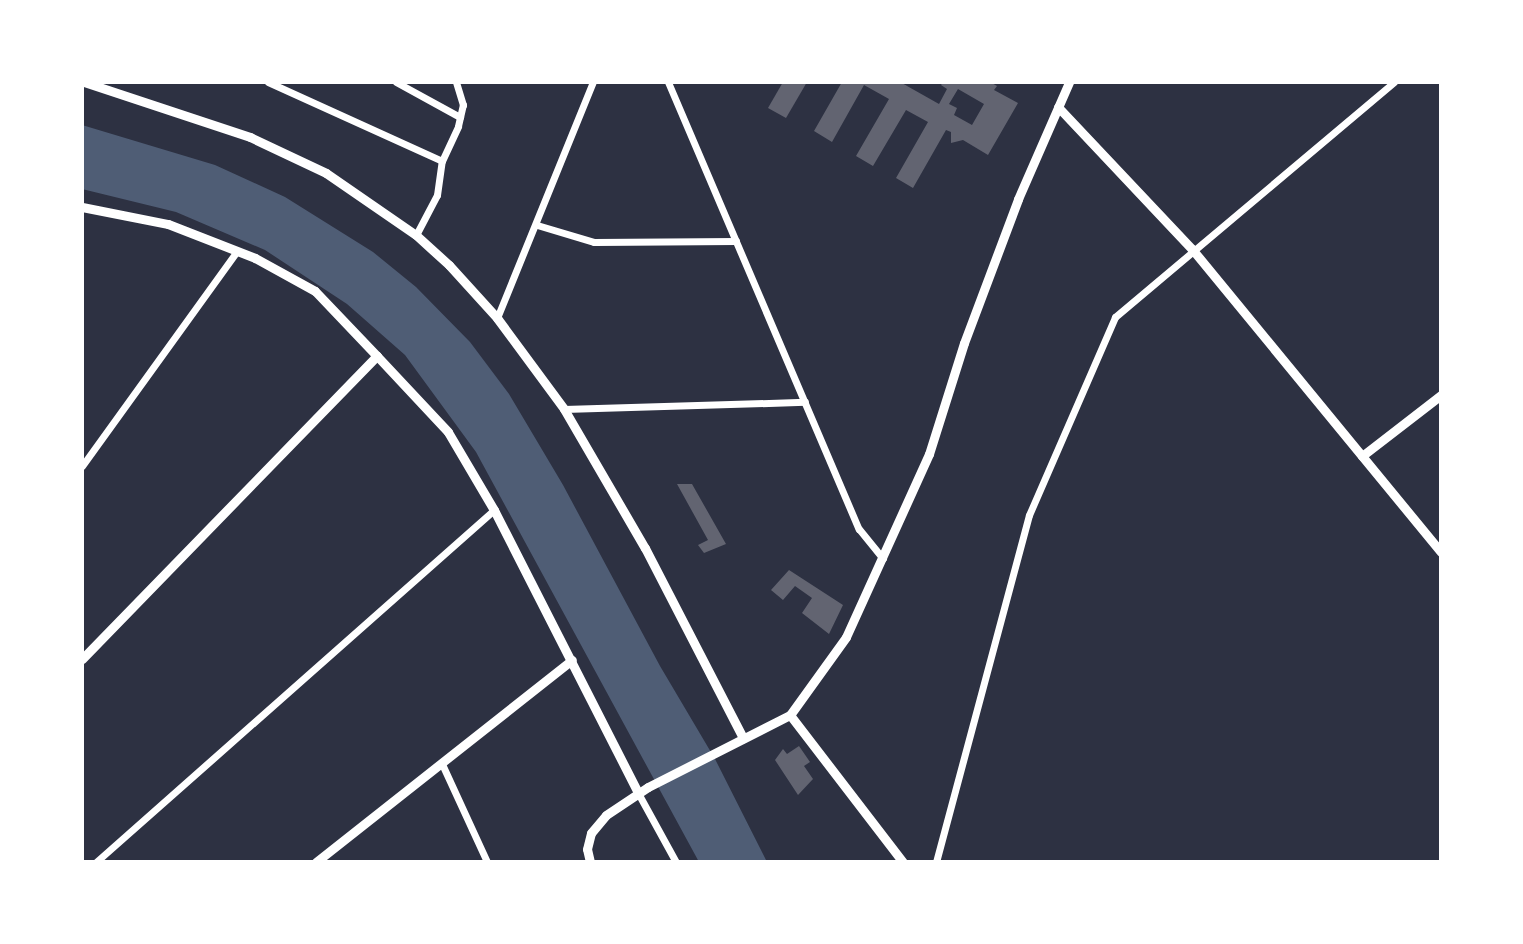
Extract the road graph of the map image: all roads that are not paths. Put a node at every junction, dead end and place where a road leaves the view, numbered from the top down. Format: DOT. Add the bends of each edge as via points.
graph roads {
  1 [pos="84,82"];
  2 [pos="268,82"];
  3 [pos="396,82"];
  4 [pos="456,82"];
  5 [pos="593,82"];
  6 [pos="668,82"];
  7 [pos="1069,82"];
  8 [pos="1394,82"];
  9 [pos="1058,107"];
  10 [pos="460,117"];
  11 [pos="442,161"];
  12 [pos="82,207"];
  13 [pos="537,225"];
  14 [pos="416,235"];
  15 [pos="736,241"];
  16 [pos="1192,249"];
  17 [pos="237,251"];
  18 [pos="497,318"];
  19 [pos="377,356"];
  20 [pos="1441,395"];
  21 [pos="805,402"];
  22 [pos="564,409"];
  23 [pos="1362,456"];
  24 [pos="82,466"];
  25 [pos="494,510"];
  26 [pos="1441,552"];
  27 [pos="883,559"];
  28 [pos="82,659"];
  29 [pos="572,660"];
  30 [pos="790,715"];
  31 [pos="743,738"];
  32 [pos="442,764"];
  33 [pos="638,793"];
  34 [pos="317,861"];
  35 [pos="96,862"];
  36 [pos="487,862"];
  37 [pos="590,862"];
  38 [pos="676,862"];
  39 [pos="903,862"];
  40 [pos="936,862"];
  1 -- 14 [label="street" via="250,137 326,173"];
  2 -- 11 [label="street"];
  3 -- 10 [label="street"];
  4 -- 10 [label="street" via="463,105"];
  5 -- 13 [label="street"];
  6 -- 15 [label="street"];
  7 -- 9 [label="street"];
  8 -- 16 [label="street"];
  9 -- 16 [label="street"];
  9 -- 27 [label="street" via="996,257 929,454"];
  10 -- 11 [label="street"];
  11 -- 14 [label="street" via="437,195"];
  12 -- 17 [label="street" via="168,224"];
  13 -- 15 [label="street" via="594,242"];
  13 -- 18 [label="street"];
  14 -- 18 [label="street"];
  15 -- 21 [label="street"];
  16 -- 23 [label="street"];
  16 -- 40 [label="street" via="1115,317 1029,515"];
  17 -- 19 [label="street" via="315,291"];
  17 -- 24 [label="street"];
  18 -- 22 [label="street"];
  19 -- 25 [label="street" via="448,432"];
  19 -- 28 [label="street"];
  20 -- 23 [label="street"];
  21 -- 22 [label="street"];
  21 -- 27 [label="street" via="859,529"];
  22 -- 31 [label="street" via="645,548"];
  23 -- 26 [label="street"];
  25 -- 29 [label="street"];
  25 -- 35 [label="street"];
  27 -- 30 [label="street" via="846,637"];
  29 -- 32 [label="street"];
  29 -- 33 [label="street"];
  30 -- 31 [label="street"];
  30 -- 39 [label="street"];
  31 -- 33 [label="street"];
  32 -- 34 [label="street"];
  32 -- 36 [label="street"];
  33 -- 37 [label="street" via="591,833"];
  33 -- 38 [label="street"];
}
